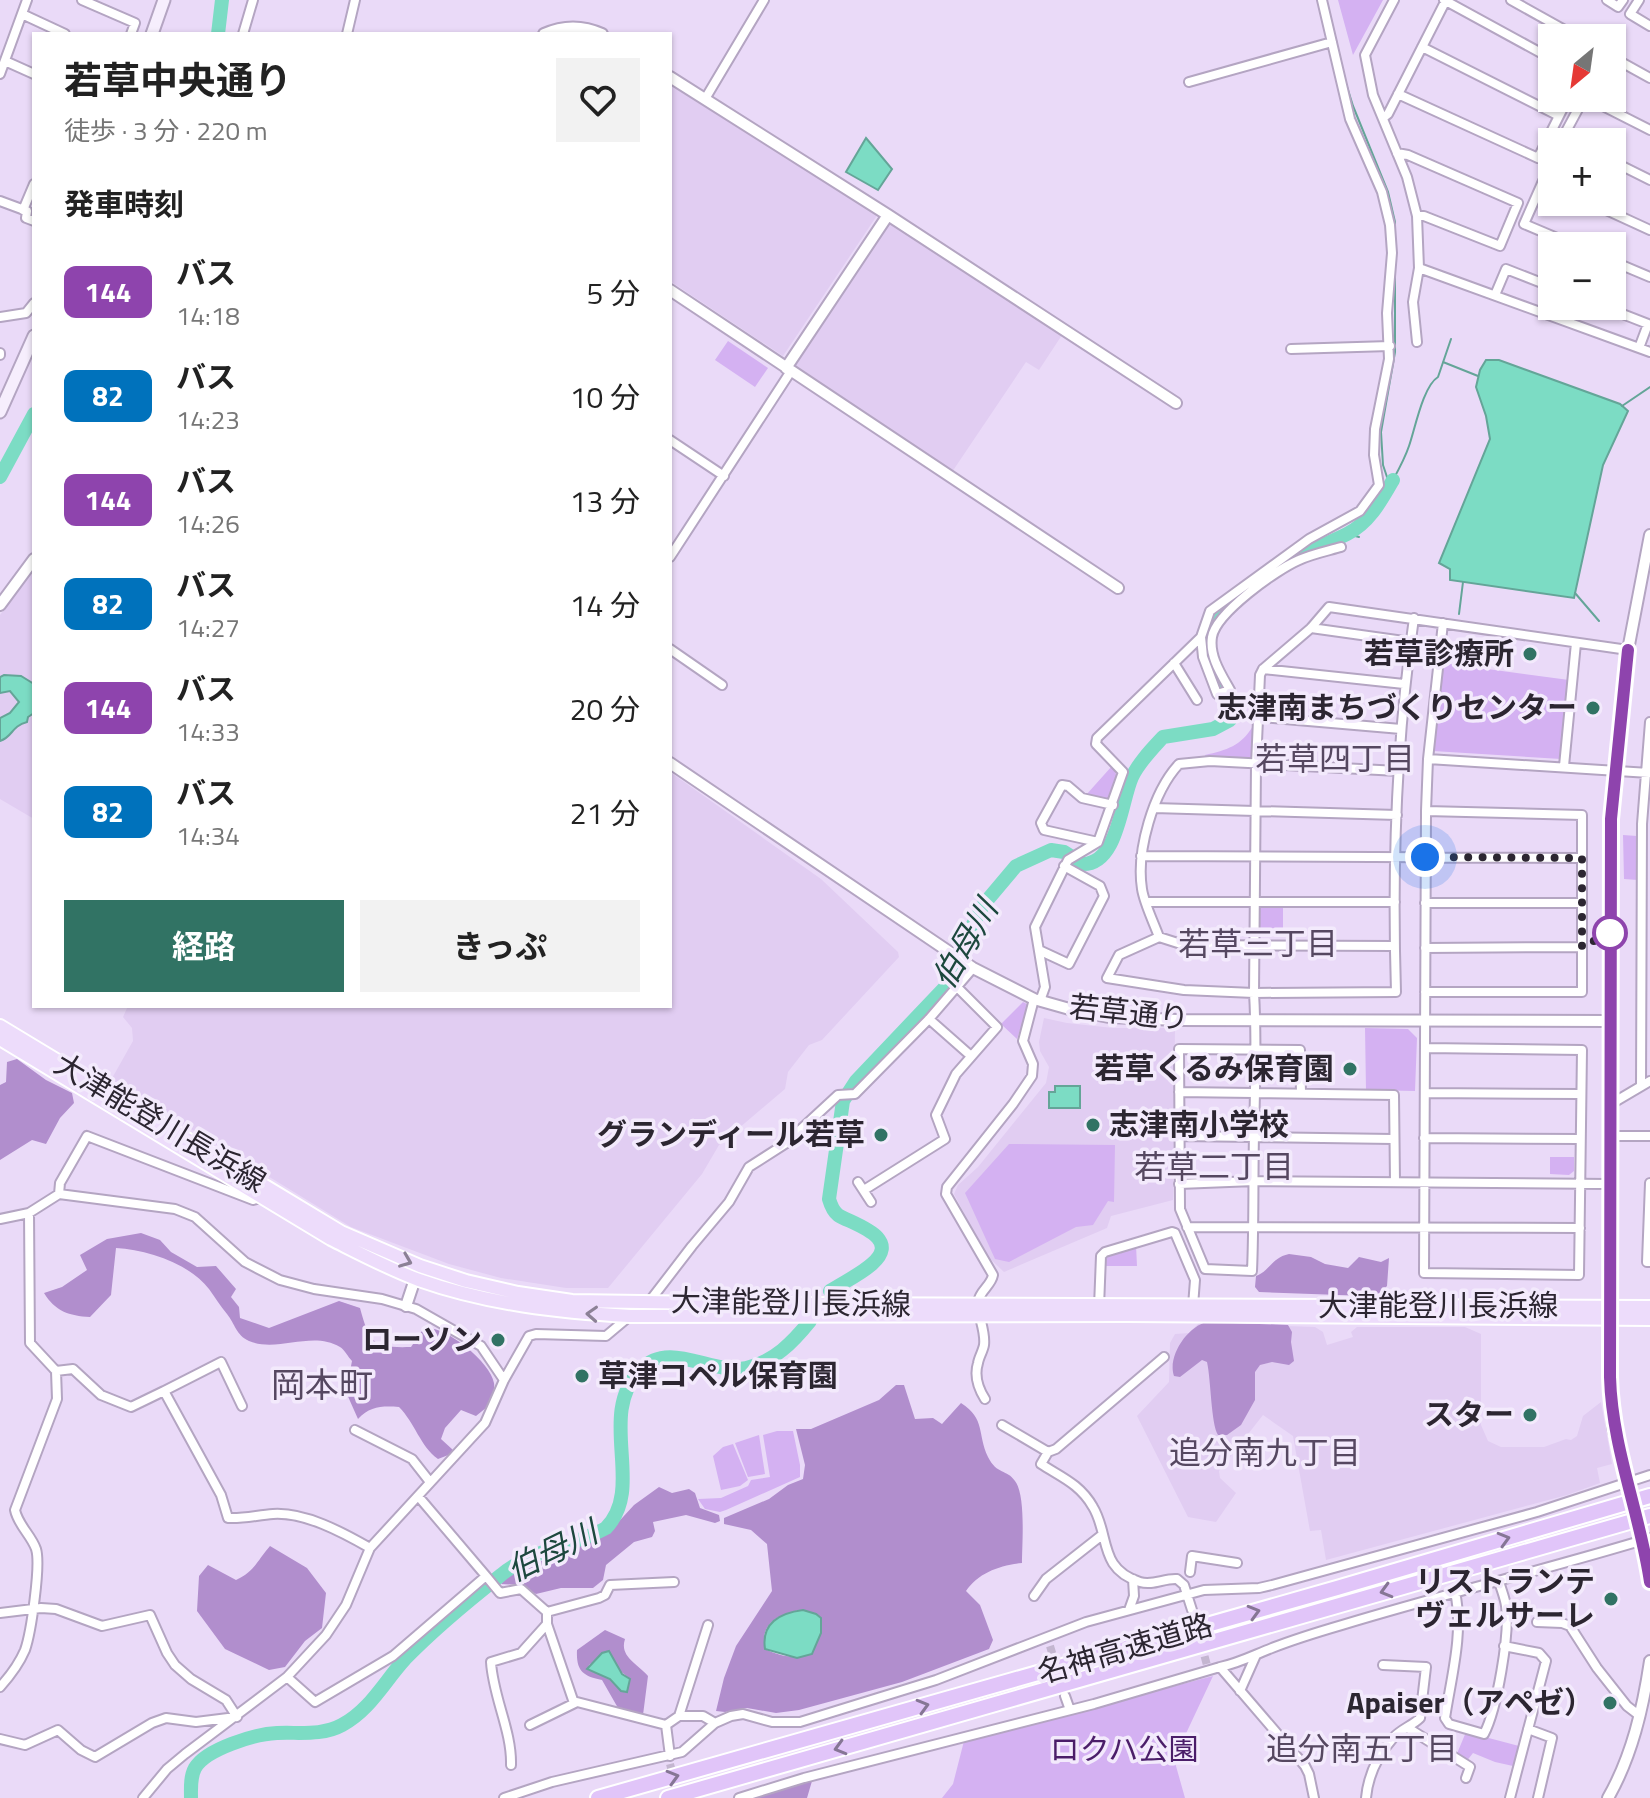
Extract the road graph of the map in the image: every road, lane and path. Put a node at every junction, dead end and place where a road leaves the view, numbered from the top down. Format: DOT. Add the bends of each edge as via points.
graph roads {
  1 [pos="27,0"];
  2 [pos="82,0"];
  3 [pos="164,0"];
  4 [pos="253,0"];
  5 [pos="355,0"];
  6 [pos="764,0"];
  7 [pos="1322,0"];
  8 [pos="1394,0"];
  9 [pos="1445,0"];
  10 [pos="1511,0"];
  11 [pos="1607,0"];
  12 [pos="1623,0"];
  13 [pos="1639,0"];
  14 [pos="22,14"];
  15 [pos="1554,24"];
  16 [pos="1650,26"];
  17 [pos="61,32"];
  18 [pos="132,32"];
  19 [pos="153,32"];
  20 [pos="244,32"];
  21 [pos="347,32"];
  22 [pos="549,32"];
  23 [pos="593,32"];
  24 [pos="1332,42"];
  25 [pos="1422,47"];
  26 [pos="1538,51"];
  27 [pos="5,61"];
  28 [pos="1626,65"];
  29 [pos="32,73"];
  30 [pos="0,74"];
  31 [pos="672,78"];
  32 [pos="1650,78"];
  33 [pos="1189,82"];
  34 [pos="1398,94"];
  35 [pos="705,99"];
  36 [pos="1561,112"];
  37 [pos="1614,112"];
  38 [pos="1559,116"];
  39 [pos="1383,118"];
  40 [pos="1650,130"];
  41 [pos="1397,153"];
  42 [pos="1626,168"];
  43 [pos="1650,180"];
  44 [pos="32,189"];
  45 [pos="1538,192"];
  46 [pos="0,201"];
  47 [pos="23,210"];
  48 [pos="888,215"];
  49 [pos="1417,216"];
  50 [pos="1620,216"];
  51 [pos="32,220"];
  52 [pos="1650,230"];
  53 [pos="1543,232"];
  54 [pos="1626,267"];
  55 [pos="1419,268"];
  56 [pos="1650,277"];
  57 [pos="1538,282"];
  58 [pos="672,291"];
  59 [pos="1495,295"];
  60 [pos="32,306"];
  61 [pos="1626,314"];
  62 [pos="0,317"];
  63 [pos="1649,322"];
  64 [pos="32,340"];
  65 [pos="1417,342"];
  66 [pos="1390,346"];
  67 [pos="1639,348"];
  68 [pos="1291,349"];
  69 [pos="1650,352"];
  70 [pos="789,369"];
  71 [pos="1176,403"];
  72 [pos="0,412"];
  73 [pos="672,441"];
  74 [pos="724,476"];
  75 [pos="1650,535"];
  76 [pos="674,543"];
  77 [pos="1341,547"];
  78 [pos="32,562"];
  79 [pos="1118,588"];
  80 [pos="0,605"];
  81 [pos="1414,618"];
  82 [pos="1443,623"];
  83 [pos="1311,628"];
  84 [pos="1201,637"];
  85 [pos="1411,642"];
  86 [pos="1576,643"];
  87 [pos="672,650"];
  88 [pos="1628,650"];
  89 [pos="1174,663"];
  90 [pos="1263,669"];
  91 [pos="1404,684"];
  92 [pos="722,685"];
  93 [pos="1197,700"];
  94 [pos="1260,717"];
  95 [pos="1650,722"];
  96 [pos="1401,729"];
  97 [pos="1649,740"];
  98 [pos="1428,759"];
  99 [pos="672,764"];
  100 [pos="1256,764"];
  101 [pos="1564,766"];
  102 [pos="1398,771"];
  103 [pos="1614,771"];
  104 [pos="1647,773"];
  105 [pos="1113,805"];
  106 [pos="1154,808"];
  107 [pos="1255,811"];
  108 [pos="1426,811"];
  109 [pos="1397,815"];
  110 [pos="1646,824"];
  111 [pos="1098,842"];
  112 [pos="1141,856"];
  113 [pos="1256,857"];
  114 [pos="1425,857"];
  115 [pos="1397,858"];
  116 [pos="1582,858"];
  117 [pos="1069,860"];
  118 [pos="1646,868"];
  119 [pos="1147,902"];
  120 [pos="1395,902"];
  121 [pos="1256,903"];
  122 [pos="1425,903"];
  123 [pos="1581,903"];
  124 [pos="1646,917"];
  125 [pos="1159,937"];
  126 [pos="1394,946"];
  127 [pos="1255,947"];
  128 [pos="1582,947"];
  129 [pos="1425,948"];
  130 [pos="1041,951"];
  131 [pos="965,963"];
  132 [pos="1645,963"];
  133 [pos="957,987"];
  134 [pos="1425,992"];
  135 [pos="1254,993"];
  136 [pos="1037,1000"];
  137 [pos="1646,1008"];
  138 [pos="929,1019"];
  139 [pos="1256,1019"];
  140 [pos="1425,1020"];
  141 [pos="1610,1021"];
  142 [pos="0,1026"];
  143 [pos="0,1039"];
  144 [pos="1425,1048"];
  145 [pos="1255,1050"];
  146 [pos="971,1056"];
  147 [pos="1650,1081"];
  148 [pos="1641,1086"];
  149 [pos="1179,1092"];
  150 [pos="1256,1093"];
  151 [pos="1301,1093"];
  152 [pos="1425,1093"];
  153 [pos="1581,1094"];
  154 [pos="1611,1104"];
  155 [pos="1179,1136"];
  156 [pos="1611,1136"];
  157 [pos="1650,1136"];
  158 [pos="1254,1137"];
  159 [pos="1424,1138"];
  160 [pos="1393,1139"];
  161 [pos="1580,1139"];
  162 [pos="1254,1181"];
  163 [pos="1395,1182"];
  164 [pos="1424,1183"];
  165 [pos="1650,1183"];
  166 [pos="1179,1184"];
  167 [pos="1581,1184"];
  168 [pos="1609,1184"];
  169 [pos="59,1194"];
  170 [pos="262,1197"];
  171 [pos="871,1202"];
  172 [pos="29,1213"];
  173 [pos="0,1219"];
  174 [pos="1649,1225"];
  175 [pos="1254,1226"];
  176 [pos="1187,1227"];
  177 [pos="1423,1228"];
  178 [pos="1580,1228"];
  179 [pos="1650,1262"];
  180 [pos="415,1279"];
  181 [pos="651,1301"];
  182 [pos="406,1306"];
  183 [pos="1193,1306"];
  184 [pos="1650,1307"];
  185 [pos="1099,1310"];
  186 [pos="979,1311"];
  187 [pos="1609,1313"];
  188 [pos="630,1316"];
  189 [pos="1650,1319"];
  190 [pos="1164,1357"];
  191 [pos="56,1371"];
  192 [pos="504,1380"];
  193 [pos="164,1391"];
  194 [pos="985,1399"];
  195 [pos="242,1406"];
  196 [pos="1002,1425"];
  197 [pos="355,1430"];
  198 [pos="1048,1452"];
  199 [pos="1650,1475"];
  200 [pos="430,1482"];
  201 [pos="418,1496"];
  202 [pos="1650,1496"];
  203 [pos="1650,1516"];
  204 [pos="1102,1535"];
  205 [pos="1647,1540"];
  206 [pos="370,1548"];
  207 [pos="1237,1563"];
  208 [pos="1190,1572"];
  209 [pos="486,1576"];
  210 [pos="1133,1579"];
  211 [pos="1499,1581"];
  212 [pos="674,1582"];
  213 [pos="1650,1582"];
  214 [pos="1455,1592"];
  215 [pos="1187,1595"];
  216 [pos="1034,1596"];
  217 [pos="32,1609"];
  218 [pos="1129,1610"];
  219 [pos="1192,1610"];
  220 [pos="547,1612"];
  221 [pos="0,1613"];
  222 [pos="1537,1622"];
  223 [pos="547,1624"];
  224 [pos="708,1625"];
  225 [pos="1047,1636"];
  226 [pos="1050,1646"];
  227 [pos="1504,1646"];
  228 [pos="1256,1654"];
  229 [pos="1650,1661"];
  230 [pos="1383,1665"];
  231 [pos="1220,1667"];
  232 [pos="287,1677"];
  233 [pos="0,1687"];
  234 [pos="1240,1691"];
  235 [pos="1065,1696"];
  236 [pos="574,1703"];
  237 [pos="1070,1710"];
  238 [pos="679,1716"];
  239 [pos="1640,1716"];
  240 [pos="237,1717"];
  241 [pos="715,1723"];
  242 [pos="530,1725"];
  243 [pos="666,1725"];
  244 [pos="1408,1728"];
  245 [pos="1528,1729"];
  246 [pos="0,1739"];
  247 [pos="669,1759"];
  248 [pos="511,1765"];
  249 [pos="1466,1778"];
  250 [pos="143,1798"];
  251 [pos="504,1798"];
  252 [pos="598,1798"];
  253 [pos="668,1798"];
  254 [pos="739,1798"];
  255 [pos="1314,1798"];
  256 [pos="1366,1798"];
  257 [pos="1510,1798"];
  258 [pos="1538,1798"];
  259 [pos="1608,1798"];
  1 -- 14 [label="street"];
  2 -- 18 [label="street" via="135,23"];
  3 -- 19 [label="main road"];
  4 -- 20 [label="street"];
  5 -- 21 [label="street"];
  6 -- 35 [label="street"];
  7 -- 24 [label="street"];
  8 -- 39 [label="street" via="1365,55"];
  9 -- 25 [label="street"];
  9 -- 26 [label="street"];
  10 -- 15 [label="street"];
  11 -- 12 [label="street" via="1618,7"];
  13 -- 16 [label="street" via="1630,14"];
  14 -- 17 [label="street"];
  14 -- 27 [label="street"];
  22 -- 23 [label="street" via="562,27"];
  24 -- 33 [label="street"];
  24 -- 66 [label="street" via="1350,119 1382,192 1390,225"];
  25 -- 34 [label="street"];
  25 -- 38 [label="street"];
  27 -- 29 [label="street"];
  27 -- 30 [label="street"];
  28 -- 32 [label="street"];
  31 -- 35 [label="street"];
  34 -- 38 [label="street" via="1538,158"];
  34 -- 39 [label="street"];
  35 -- 48 [label="street"];
  36 -- 38 [label="street"];
  37 -- 40 [label="street"];
  39 -- 41 [label="street"];
  41 -- 49 [label="street"];
  41 -- 49 [label="street" via="1518,203 1500,246"];
  42 -- 43 [label="street"];
  44 -- 47 [label="street"];
  45 -- 53 [label="street" via="1524,224"];
  46 -- 47 [label="street"];
  47 -- 51 [label="street"];
  48 -- 70 [label="street"];
  48 -- 71 [label="street"];
  49 -- 55 [label="street"];
  50 -- 52 [label="street"];
  54 -- 56 [label="street"];
  55 -- 59 [label="street"];
  55 -- 65 [label="street" via="1413,302"];
  57 -- 59 [label="street" via="1506,269"];
  58 -- 70 [label="street"];
  59 -- 67 [label="street"];
  60 -- 62 [label="street" via="26,313"];
  61 -- 63 [label="street"];
  63 -- 67 [label="street"];
  64 -- 72 [label="main road"];
  66 -- 68 [label="street"];
  66 -- 84 [label="street" via="1375,429 1379,485 1371,498 1360,511 1233,592 1210,611"];
  67 -- 69 [label="street"];
  70 -- 74 [label="street"];
  70 -- 79 [label="street"];
  73 -- 74 [label="street"];
  74 -- 76 [label="street"];
  75 -- 88 [label="street"];
  77 -- 84 [label="street" via="1297,560 1221,617 1211,640 1216,665 1230,690 1217,694"];
  78 -- 80 [label="street"];
  81 -- 82 [label="street"];
  81 -- 83 [label="street" via="1329,607"];
  81 -- 85 [label="street"];
  82 -- 86 [label="street"];
  82 -- 98 [label="street"];
  83 -- 85 [label="street"];
  83 -- 90 [label="street"];
  84 -- 89 [label="street"];
  85 -- 91 [label="street"];
  86 -- 88 [label="street"];
  86 -- 101 [label="street"];
  87 -- 92 [label="street"];
  88 -- 103 [label="street"];
  89 -- 93 [label="street"];
  89 -- 105 [label="street" via="1097,738 1096,744 1123,772"];
  90 -- 91 [label="street"];
  90 -- 94 [label="street"];
  91 -- 96 [label="street"];
  94 -- 96 [label="street"];
  94 -- 100 [label="street"];
  95 -- 97 [label="street"];
  96 -- 102 [label="street"];
  97 -- 104 [label="street"];
  98 -- 101 [label="street"];
  98 -- 108 [label="street"];
  99 -- 131 [label="street, 若草通り"];
  100 -- 102 [label="street"];
  100 -- 106 [label="street" via="1179,764 1159,791"];
  100 -- 107 [label="street"];
  101 -- 103 [label="street"];
  102 -- 109 [label="street"];
  103 -- 104 [label="street"];
  103 -- 141 [label="street"];
  104 -- 110 [label="street"];
  105 -- 111 [label="street"];
  105 -- 111 [label="street" via="1082,798 1062,785 1041,823 1044,830"];
  106 -- 107 [label="street"];
  106 -- 112 [label="street"];
  107 -- 109 [label="street"];
  107 -- 113 [label="street"];
  108 -- 114 [label="street"];
  108 -- 116 [label="street" via="1582,815"];
  109 -- 115 [label="street"];
  110 -- 118 [label="street"];
  111 -- 117 [label="street"];
  112 -- 113 [label="street"];
  112 -- 119 [label="street"];
  113 -- 115 [label="street"];
  113 -- 121 [label="street"];
  114 -- 115 [label="street"];
  114 -- 116 [label="street"];
  114 -- 122 [label="street"];
  115 -- 120 [label="street"];
  116 -- 123 [label="street"];
  117 -- 130 [label="street" via="1035,927"];
  117 -- 130 [label="street" via="1100,886 1104,896 1069,964"];
  118 -- 124 [label="street"];
  119 -- 121 [label="street"];
  119 -- 125 [label="street"];
  120 -- 121 [label="street"];
  120 -- 126 [label="street"];
  121 -- 127 [label="street"];
  122 -- 123 [label="street"];
  122 -- 129 [label="street"];
  123 -- 128 [label="street"];
  124 -- 132 [label="street"];
  125 -- 127 [label="street" via="1184,945"];
  125 -- 135 [label="street" via="1119,955 1107,978 1184,990"];
  126 -- 127 [label="street"];
  126 -- 135 [label="street" via="1396,992"];
  127 -- 135 [label="street"];
  128 -- 129 [label="street"];
  128 -- 134 [label="street" via="1582,992"];
  129 -- 134 [label="street"];
  130 -- 136 [label="street" via="1045,987"];
  131 -- 133 [label="street"];
  131 -- 136 [label="street, 若草通り"];
  132 -- 137 [label="street"];
  133 -- 138 [label="street"];
  133 -- 146 [label="street" via="997,1026"];
  134 -- 140 [label="street"];
  135 -- 139 [label="street"];
  136 -- 139 [label="street, 若草通り" via="1110,1017"];
  136 -- 186 [label="street" via="1023,1041 1032,1076 947,1187 953,1208 993,1275 980,1294"];
  137 -- 148 [label="street"];
  138 -- 146 [label="street"];
  138 -- 181 [label="street" via="855,1094 830,1101 785,1144 749,1167 729,1202"];
  139 -- 140 [label="street, 若草通り"];
  139 -- 145 [label="street"];
  140 -- 141 [label="street, 若草通り"];
  140 -- 144 [label="street"];
  141 -- 154 [label="street"];
  142 -- 181 [label="main road, 大津能登川長浜線, one-way" via="365,1244 466,1281 518,1293 572,1301"];
  143 -- 170 [label="main road, 大津能登川長浜線"];
  144 -- 152 [label="street"];
  144 -- 153 [label="street" via="1582,1050"];
  145 -- 149 [label="street" via="1179,1049"];
  145 -- 150 [label="street"];
  145 -- 151 [label="street" via="1300,1050"];
  146 -- 171 [label="street" via="936,1115 945,1139 861,1186"];
  147 -- 148 [label="street"];
  148 -- 154 [label="street"];
  149 -- 150 [label="street"];
  149 -- 155 [label="street"];
  150 -- 151 [label="street"];
  150 -- 158 [label="street"];
  151 -- 160 [label="street" via="1394,1095"];
  152 -- 153 [label="street"];
  152 -- 159 [label="street"];
  153 -- 161 [label="street"];
  154 -- 156 [label="street"];
  155 -- 158 [label="street"];
  155 -- 166 [label="street"];
  156 -- 157 [label="street"];
  156 -- 168 [label="street"];
  158 -- 160 [label="street"];
  158 -- 162 [label="street"];
  159 -- 161 [label="street"];
  159 -- 164 [label="street"];
  160 -- 163 [label="street"];
  161 -- 167 [label="street"];
  162 -- 163 [label="street"];
  162 -- 166 [label="street"];
  162 -- 175 [label="street"];
  163 -- 164 [label="street"];
  164 -- 167 [label="street"];
  164 -- 177 [label="street"];
  165 -- 174 [label="street"];
  166 -- 176 [label="street"];
  167 -- 168 [label="street"];
  167 -- 178 [label="street"];
  168 -- 187 [label="street"];
  169 -- 170 [label="street" via="87,1136 253,1200"];
  169 -- 172 [label="street"];
  169 -- 182 [label="street" via="188,1213 245,1262 280,1280"];
  170 -- 180 [label="main road, 大津能登川長浜線" via="331,1239"];
  172 -- 173 [label="street"];
  172 -- 191 [label="street" via="30,1343"];
  174 -- 179 [label="street"];
  175 -- 176 [label="street"];
  175 -- 176 [label="street" via="1252,1271 1205,1269"];
  175 -- 177 [label="street"];
  177 -- 178 [label="street"];
  177 -- 178 [label="street" via="1424,1273 1579,1275"];
  180 -- 182 [label="street"];
  188 -- 180 [label="main road, 大津能登川長浜線, one-way" via="526,1306"];
  181 -- 186 [label="main road, 大津能登川長浜線"];
  181 -- 188 [label="street"];
  182 -- 192 [label="street" via="481,1346"];
  183 -- 185 [label="main road, 大津能登川長浜線"];
  183 -- 185 [label="street" via="1195,1280 1172,1232 1101,1256"];
  183 -- 187 [label="main road, 大津能登川長浜線"];
  184 -- 187 [label="main road, 大津能登川長浜線"];
  185 -- 186 [label="main road, 大津能登川長浜線"];
  185 -- 187 [label="main road, 大津能登川長浜線"];
  186 -- 188 [label="main road, 大津能登川長浜線"];
  186 -- 194 [label="street" via="984,1346 977,1374"];
  187 -- 189 [label="main road, 大津能登川長浜線"];
  187 -- 205 [label="street, bridge" via="1613,1427"];
  188 -- 192 [label="street" via="606,1336 529,1336"];
  190 -- 198 [label="street"];
  191 -- 193 [label="street" via="73,1369 101,1395 131,1407"];
  191 -- 217 [label="street" via="57,1399 15,1510 37,1555"];
  192 -- 200 [label="street" via="485,1423"];
  193 -- 195 [label="street" via="221,1362"];
  193 -- 206 [label="street" via="221,1495 228,1518 301,1518"];
  196 -- 198 [label="street"];
  197 -- 200 [label="street" via="412,1459"];
  198 -- 204 [label="street" via="1041,1464 1078,1487 1096,1512"];
  199 -- 215 [label="street" via="1272,1585"];
  200 -- 201 [label="street"];
  201 -- 206 [label="street"];
  201 -- 209 [label="street"];
  252 -- 202 [label="highway, 名神高速道路, one-way"];
  203 -- 253 [label="highway, 名神高速道路, one-way"];
  204 -- 210 [label="street" via="1111,1561"];
  204 -- 216 [label="street" via="1046,1579"];
  205 -- 211 [label="street"];
  205 -- 213 [label="street"];
  206 -- 232 [label="street" via="340,1616"];
  207 -- 208 [label="street" via="1192,1556"];
  209 -- 220 [label="street" via="500,1593 521,1589"];
  209 -- 232 [label="street" via="393,1656 315,1702"];
  210 -- 215 [label="street" via="1149,1584 1177,1579"];
  210 -- 218 [label="street"];
  211 -- 214 [label="street"];
  211 -- 227 [label="street" via="1506,1607"];
  212 -- 220 [label="street" via="610,1585 599,1598"];
  214 -- 227 [label="street" via="1459,1609 1445,1718 1449,1724 1479,1734 1486,1731"];
  214 -- 228 [label="street"];
  215 -- 218 [label="street"];
  215 -- 219 [label="street"];
  217 -- 221 [label="street"];
  217 -- 233 [label="street" via="24,1653"];
  217 -- 240 [label="street" via="56,1609 102,1626 150,1615 175,1665 226,1700"];
  218 -- 225 [label="street"];
  220 -- 223 [label="street"];
  222 -- 239 [label="street" via="1570,1626 1597,1668"];
  223 -- 236 [label="street"];
  223 -- 248 [label="street" via="521,1653 491,1662"];
  224 -- 238 [label="street"];
  225 -- 226 [label="street"];
  225 -- 241 [label="street" via="936,1680 800,1722 743,1714"];
  227 -- 245 [label="street" via="1539,1653 1546,1661"];
  228 -- 231 [label="street"];
  228 -- 234 [label="street"];
  229 -- 239 [label="street"];
  230 -- 244 [label="street" via="1426,1667 1420,1718"];
  231 -- 234 [label="street"];
  231 -- 237 [label="street"];
  232 -- 240 [label="street"];
  234 -- 255 [label="street" via="1305,1766"];
  235 -- 237 [label="street"];
  236 -- 242 [label="street"];
  236 -- 243 [label="street"];
  237 -- 254 [label="street"];
  238 -- 241 [label="street" via="703,1716"];
  238 -- 243 [label="street"];
  239 -- 259 [label="street"];
  240 -- 246 [label="street" via="196,1722 166,1718 95,1757 58,1730 25,1745"];
  240 -- 250 [label="street" via="168,1768"];
  241 -- 247 [label="street"];
  243 -- 247 [label="street"];
  244 -- 249 [label="street" via="1470,1767"];
  244 -- 256 [label="street" via="1393,1737 1371,1771"];
  245 -- 257 [label="street"];
  245 -- 258 [label="street" via="1552,1738"];
  247 -- 251 [label="street" via="552,1782"];
}
